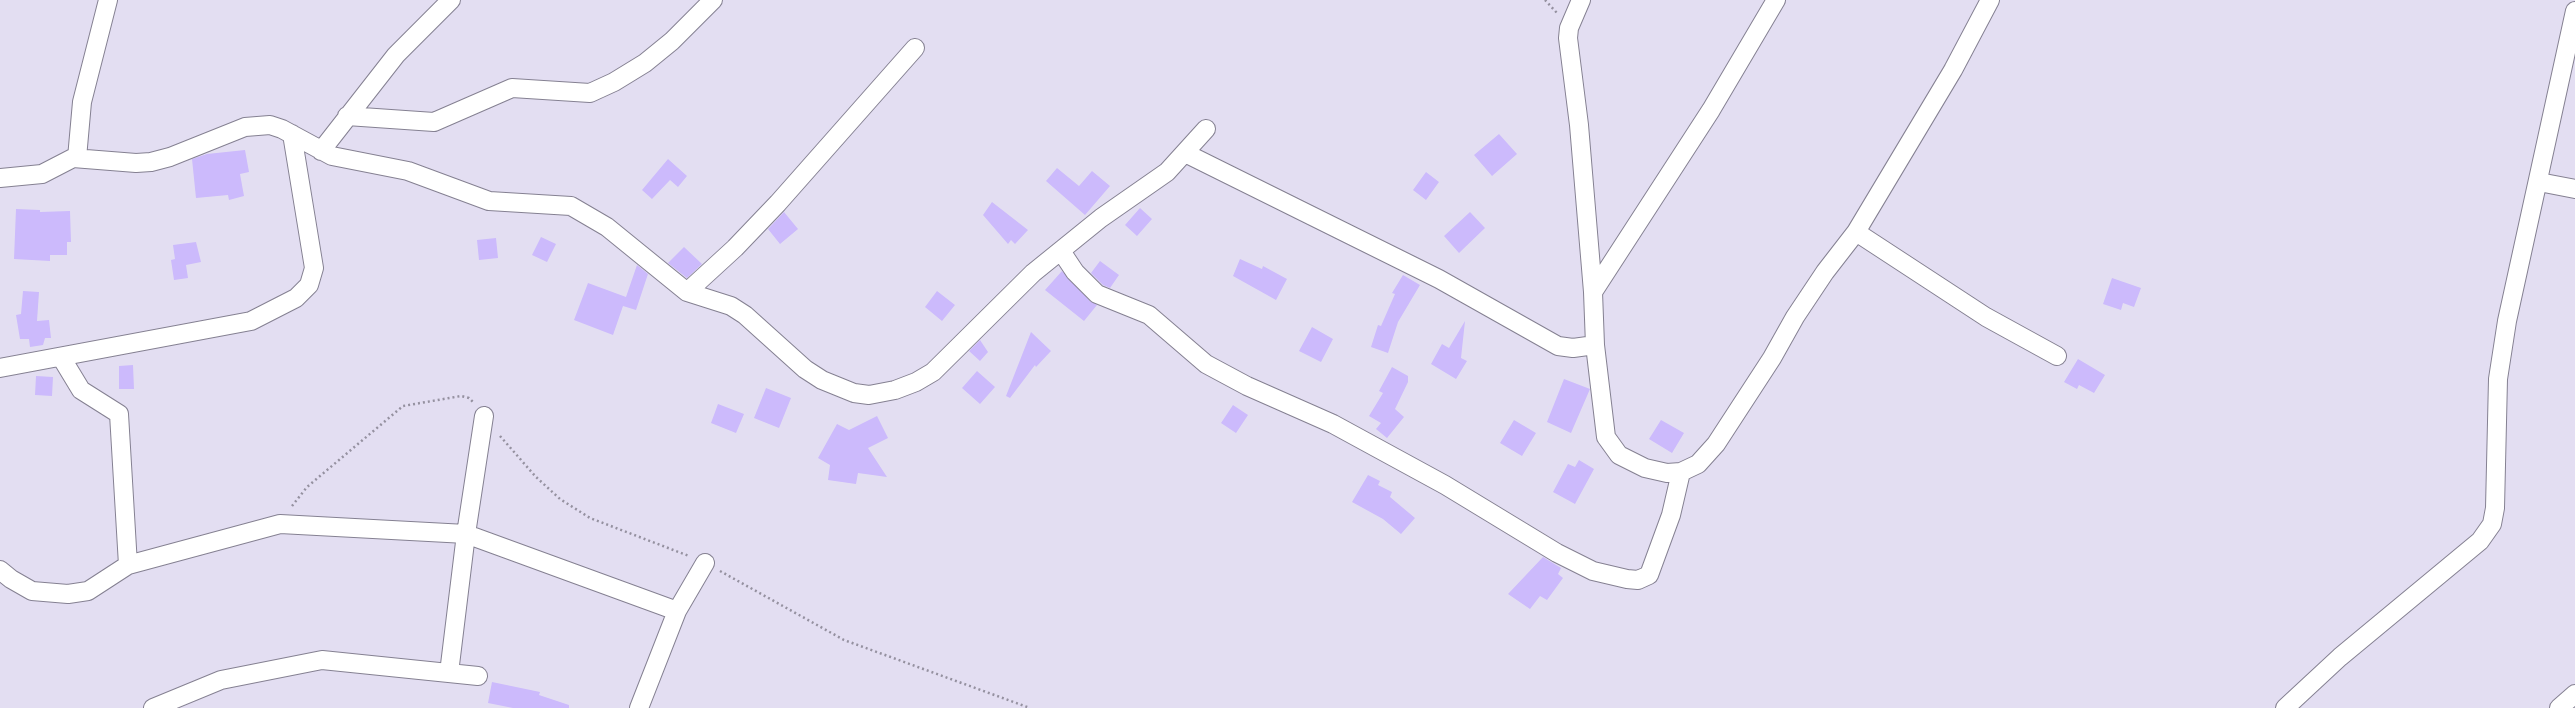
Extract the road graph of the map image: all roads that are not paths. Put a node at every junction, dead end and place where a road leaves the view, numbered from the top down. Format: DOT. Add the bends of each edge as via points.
graph roads {
  1 [pos="108,0"];
  2 [pos="451,0"];
  3 [pos="713,0"];
  4 [pos="1581,0"];
  5 [pos="1776,0"];
  6 [pos="1990,0"];
  7 [pos="2575,11"];
  8 [pos="915,48"];
  9 [pos="347,116"];
  10 [pos="1206,129"];
  11 [pos="292,134"];
  12 [pos="321,151"];
  13 [pos="1185,153"];
  14 [pos="77,158"];
  15 [pos="0,178"];
  16 [pos="2539,182"];
  17 [pos="2575,189"];
  18 [pos="1856,232"];
  19 [pos="1061,251"];
  20 [pos="687,292"];
  21 [pos="1593,292"];
  22 [pos="1595,344"];
  23 [pos="2057,356"];
  24 [pos="61,357"];
  25 [pos="0,368"];
  26 [pos="484,416"];
  27 [pos="1681,472"];
  28 [pos="466,534"];
  29 [pos="705,563"];
  30 [pos="128,565"];
  31 [pos="0,570"];
  32 [pos="677,611"];
  33 [pos="448,673"];
  34 [pos="478,676"];
  35 [pos="2575,694"];
  36 [pos="163,707"];
  37 [pos="639,708"];
  38 [pos="2285,708"];
  39 [pos="2559,708"];
  1 -- 14 [label="street" via="82,102"];
  2 -- 9 [label="street" via="396,55"];
  3 -- 9 [label="street" via="645,63 590,93 512,88 434,122"];
  4 -- 21 [label="street" via="1569,28 1568,38 1579,125"];
  5 -- 21 [label="street" via="1711,110"];
  6 -- 18 [label="street" via="1952,70"];
  7 -- 16 [label="street"];
  8 -- 20 [label="street" via="778,203 735,248"];
  9 -- 12 [label="street"];
  10 -- 13 [label="street"];
  11 -- 12 [label="street"];
  11 -- 14 [label="street" via="270,125 245,127 170,157 136,164"];
  11 -- 24 [label="street" via="314,268 309,285 296,298 251,321"];
  12 -- 20 [label="street" via="356,162 408,171 489,200 571,206 606,227"];
  13 -- 19 [label="street" via="1167,172 1101,218"];
  13 -- 22 [label="street" via="1439,279 1558,346 1573,348"];
  14 -- 15 [label="street" via="42,174"];
  16 -- 17 [label="street"];
  16 -- 38 [label="street" via="2507,321 2500,372 2495,508 2492,524 2480,541 2340,657"];
  18 -- 23 [label="street" via="1986,317"];
  18 -- 27 [label="street" via="1794,317 1772,358 1716,444 1698,464"];
  19 -- 20 [label="street" via="1033,273 933,372 895,390 869,395 854,393 822,380 745,315 731,306"];
  19 -- 27 [label="street" via="1074,272 1097,294 1148,315 1206,364 1247,386 1333,424 1445,485 1557,553 1593,571 1638,580 1649,575 1671,515"];
  21 -- 22 [label="street"];
  22 -- 27 [label="street" via="1608,442 1619,454 1645,468 1667,473"];
  24 -- 25 [label="street"];
  24 -- 30 [label="street" via="81,390 119,414"];
  26 -- 28 [label="street"];
  28 -- 30 [label="street" via="280,524"];
  28 -- 32 [label="street"];
  28 -- 33 [label="street"];
  29 -- 32 [label="street"];
  30 -- 31 [label="street" via="88,591 68,594 32,591"];
  32 -- 37 [label="street"];
  33 -- 34 [label="street"];
  33 -- 36 [label="street" via="322,660 221,680"];
  35 -- 39 [label="street"];
}
